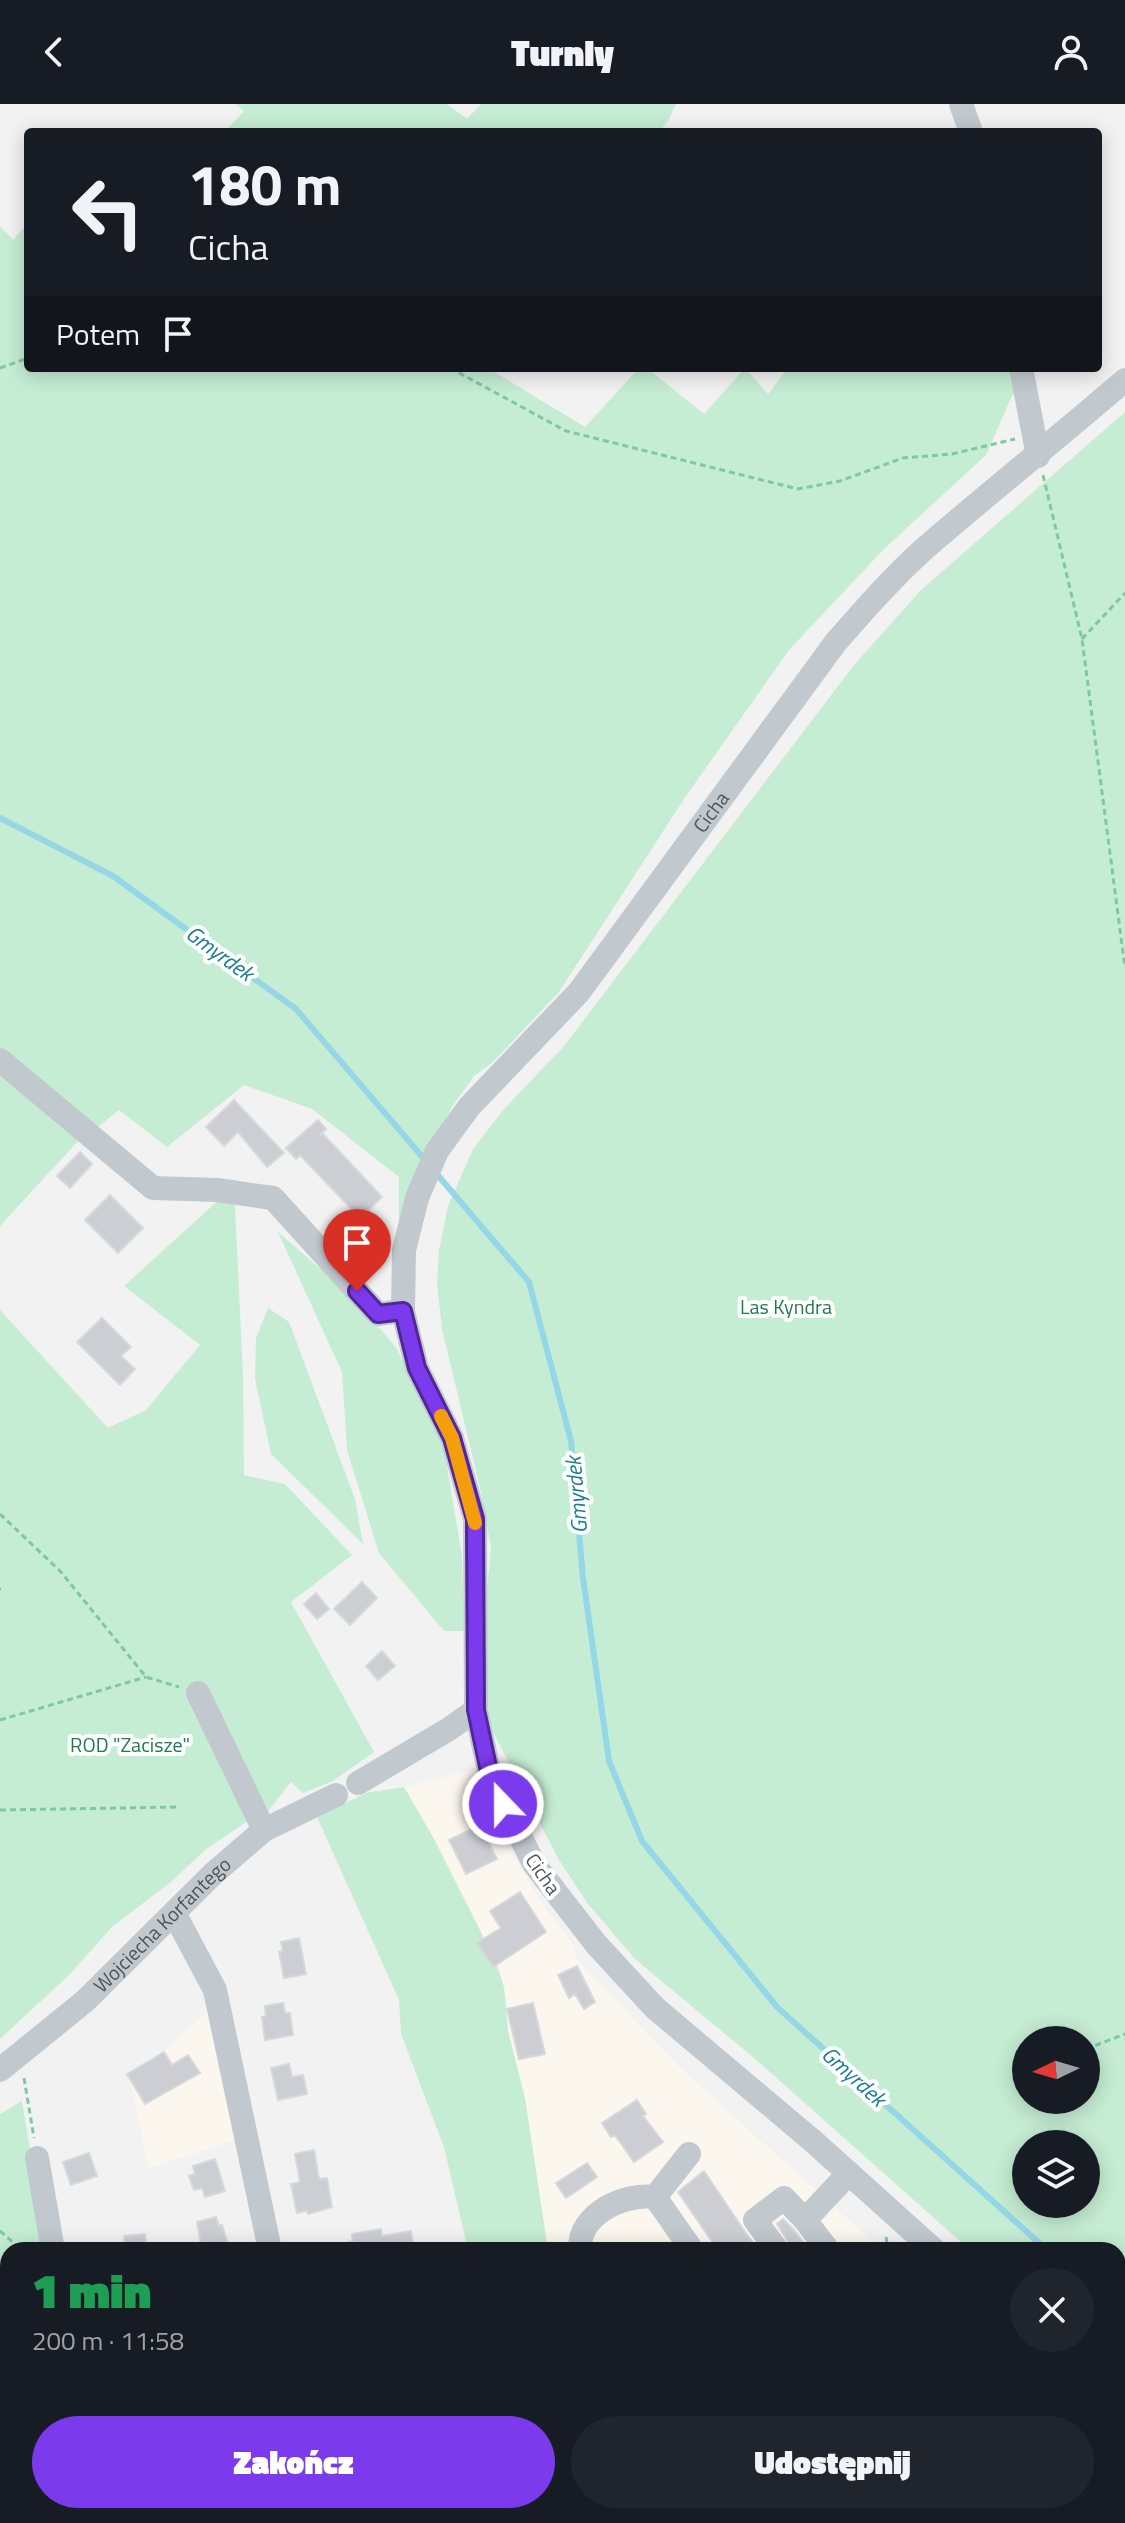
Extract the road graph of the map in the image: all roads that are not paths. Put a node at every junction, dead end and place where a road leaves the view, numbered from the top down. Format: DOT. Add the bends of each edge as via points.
graph roads {
  1 [pos="961,104"];
  2 [pos="970,128"];
  3 [pos="1022,372"];
  4 [pos="1125,380"];
  5 [pos="1036,445"];
  6 [pos="0,1060"];
  7 [pos="403,1311"];
  8 [pos="198,1693"];
  9 [pos="476,1710"];
  10 [pos="358,1783"];
  11 [pos="336,1795"];
  12 [pos="264,1830"];
  13 [pos="174,1913"];
  14 [pos="10,2062"];
  15 [pos="689,2154"];
  16 [pos="37,2158"];
  17 [pos="849,2173"];
  18 [pos="655,2197"];
  19 [pos="805,2220"];
  20 [pos="52,2242"];
  21 [pos="268,2242"];
  22 [pos="579,2242"];
  23 [pos="686,2242"];
  24 [pos="771,2242"];
  25 [pos="822,2242"];
  26 [pos="925,2242"];
  1 -- 2 [label="street"];
  3 -- 5 [label="street"];
  4 -- 5 [label="street, Cicha"];
  5 -- 7 [label="street, Cicha" via="923,550 836,642 579,992 469,1107 436,1153 417,1198 404,1250"];
  6 -- 7 [label="street" via="153,1188 273,1198 378,1314"];
  7 -- 9 [label="street, Cicha" via="417,1368 452,1438 475,1519"];
  8 -- 12 [label="street"];
  9 -- 10 [label="street"];
  9 -- 17 [label="street, Cicha" via="490,1776 516,1831 534,1864 596,1944 655,2008"];
  11 -- 12 [label="street, Wojciecha Korfantego"];
  12 -- 13 [label="street, Wojciecha Korfantego"];
  13 -- 14 [label="street, Wojciecha Korfantego" via="85,2001"];
  13 -- 21 [label="street" via="215,1990"];
  15 -- 18 [label="street"];
  16 -- 20 [label="street"];
  17 -- 19 [label="street"];
  17 -- 26 [label="street, Cicha"];
  18 -- 22 [label="street" via="620,2202 596,2214"];
  18 -- 23 [label="street"];
  19 -- 24 [label="street" via="784,2198 755,2220"];
  19 -- 25 [label="street"];
}
